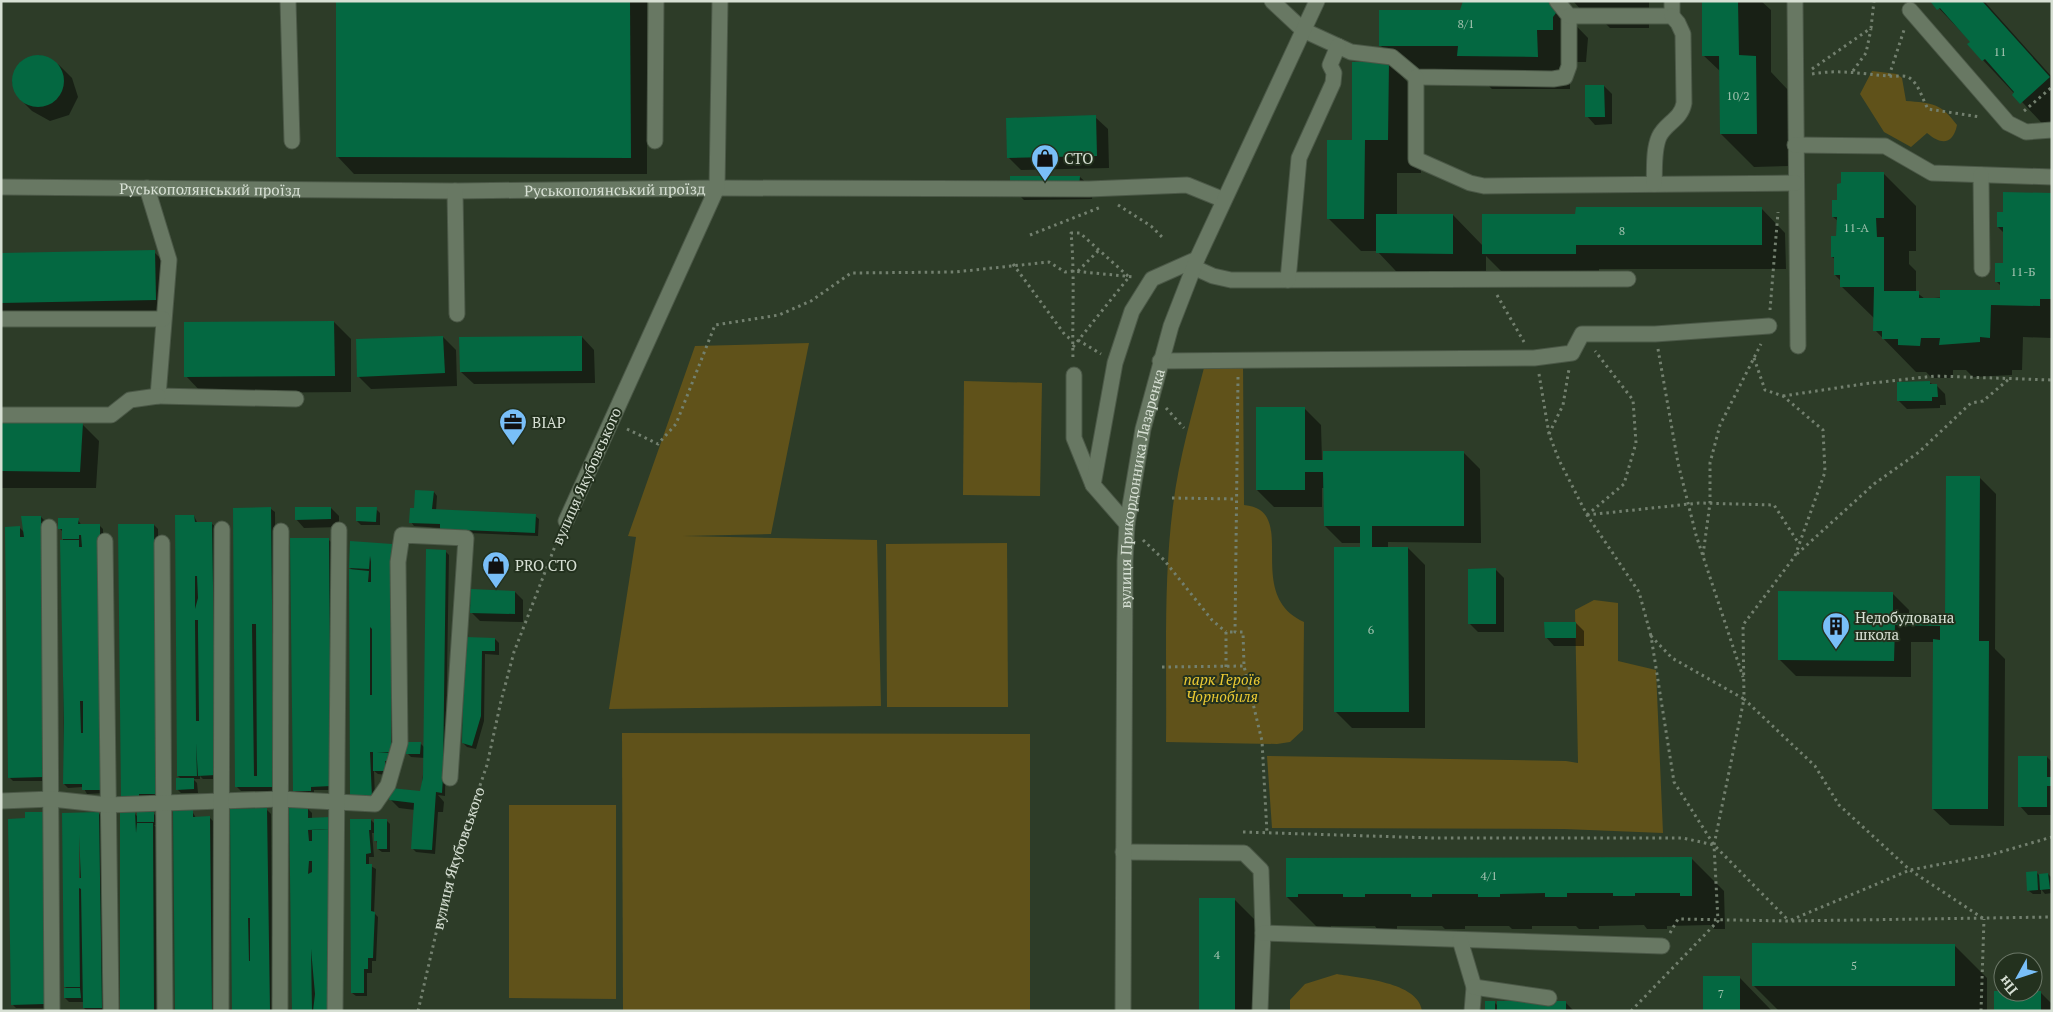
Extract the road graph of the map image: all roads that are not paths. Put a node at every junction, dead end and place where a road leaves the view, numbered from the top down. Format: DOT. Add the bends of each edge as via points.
graph roads {
  1 [pos="288,1"];
  2 [pos="656,1"];
  3 [pos="720,1"];
  4 [pos="1272,1"];
  5 [pos="1316,1"];
  6 [pos="1557,1"];
  7 [pos="1794,1"];
  8 [pos="1672,9"];
  9 [pos="1910,10"];
  10 [pos="1569,16"];
  11 [pos="1303,30"];
  12 [pos="1338,46"];
  13 [pos="1416,77"];
  14 [pos="2052,130"];
  15 [pos="292,141"];
  16 [pos="655,141"];
  17 [pos="1795,145"];
  18 [pos="1982,175"];
  19 [pos="2052,176"];
  20 [pos="1795,183"];
  21 [pos="1654,184"];
  22 [pos="1,187"];
  23 [pos="147,188"];
  24 [pos="717,188"];
  25 [pos="455,191"];
  26 [pos="1224,200"];
  27 [pos="1195,263"];
  28 [pos="1982,269"];
  29 [pos="1288,280"];
  30 [pos="1628,280"];
  31 [pos="456,314"];
  32 [pos="1,319"];
  33 [pos="163,319"];
  34 [pos="1769,326"];
  35 [pos="1798,346"];
  36 [pos="1160,361"];
  37 [pos="1074,375"];
  38 [pos="158,396"];
  39 [pos="296,398"];
  40 [pos="1,415"];
  41 [pos="1093,485"];
  42 [pos="566,521"];
  43 [pos="1127,524"];
  44 [pos="49,527"];
  45 [pos="222,529"];
  46 [pos="339,530"];
  47 [pos="281,531"];
  48 [pos="104,541"];
  49 [pos="162,543"];
  50 [pos="450,778"];
  51 [pos="280,799"];
  52 [pos="52,800"];
  53 [pos="1,801"];
  54 [pos="222,801"];
  55 [pos="338,801"];
  56 [pos="164,804"];
  57 [pos="108,805"];
  58 [pos="1123,852"];
  59 [pos="1263,933"];
  60 [pos="1460,940"];
  61 [pos="1662,946"];
  62 [pos="1474,987"];
  63 [pos="1549,998"];
  64 [pos="52,1011"];
  65 [pos="111,1011"];
  66 [pos="165,1011"];
  67 [pos="221,1011"];
  68 [pos="280,1011"];
  69 [pos="336,1011"];
  70 [pos="1123,1011"];
  71 [pos="1260,1011"];
  72 [pos="1472,1011"];
  1 -- 15 [label="street"];
  2 -- 16 [label="street"];
  3 -- 24 [label="street, вулиця Якубовського"];
  4 -- 11 [label="street"];
  5 -- 11 [label="street, вулиця Прикордонника Лазаренка"];
  6 -- 10 [label="street"];
  7 -- 17 [label="street"];
  8 -- 10 [label="street"];
  8 -- 21 [label="street" via="1683,34 1684,104 1683,111 1659,136"];
  9 -- 14 [label="street" via="2008,123 2026,132"];
  10 -- 13 [label="street" via="1569,66 1565,77"];
  11 -- 12 [label="street"];
  11 -- 26 [label="street, вулиця Прикордонника Лазаренка"];
  12 -- 13 [label="street" via="1351,52 1392,57"];
  12 -- 29 [label="street" via="1330,65 1334,73 1333,83 1299,158"];
  13 -- 21 [label="street" via="1416,159 1455,178 1484,186"];
  17 -- 18 [label="street" via="1886,146 1932,173"];
  17 -- 20 [label="street"];
  18 -- 19 [label="street"];
  18 -- 28 [label="street"];
  20 -- 21 [label="street"];
  20 -- 35 [label="street"];
  22 -- 23 [label="street, Руськополянський проїзд"];
  23 -- 25 [label="street, Руськополянський проїзд"];
  23 -- 33 [label="street" via="170,260"];
  24 -- 25 [label="street, Руськополянський проїзд"];
  24 -- 26 [label="street, Руськополянський проїзд" via="1089,189 1186,185"];
  24 -- 42 [label="street, вулиця Якубовського"];
  25 -- 31 [label="street"];
  26 -- 27 [label="street, вулиця Прикордонника Лазаренка"];
  27 -- 29 [label="street" via="1222,279"];
  27 -- 36 [label="street, вулиця Прикордонника Лазаренка"];
  27 -- 41 [label="street" via="1152,279 1132,311 1115,363"];
  29 -- 30 [label="street"];
  32 -- 33 [label="street"];
  33 -- 38 [label="street"];
  34 -- 36 [label="street" via="1655,334 1582,334 1572,354 1534,358"];
  36 -- 43 [label="street, вулиця Прикордонника Лазаренка" via="1143,429"];
  37 -- 41 [label="street" via="1074,438"];
  38 -- 39 [label="street"];
  38 -- 40 [label="street" via="130,400 111,415"];
  41 -- 43 [label="street"];
  43 -- 58 [label="street, вулиця Прикордонника Лазаренка"];
  44 -- 52 [label="street"];
  45 -- 54 [label="street"];
  46 -- 55 [label="street"];
  47 -- 51 [label="street"];
  48 -- 57 [label="street"];
  49 -- 56 [label="street"];
  50 -- 55 [label="street" via="466,538 402,535 398,562 400,743 388,785 375,804"];
  51 -- 54 [label="street"];
  51 -- 55 [label="street"];
  51 -- 68 [label="street"];
  52 -- 53 [label="street"];
  52 -- 57 [label="street"];
  52 -- 64 [label="street"];
  54 -- 56 [label="street"];
  54 -- 67 [label="street"];
  55 -- 69 [label="street"];
  56 -- 57 [label="street"];
  56 -- 66 [label="street"];
  57 -- 65 [label="street"];
  58 -- 59 [label="street" via="1244,853 1261,870"];
  58 -- 70 [label="street, вулиця Прикордонника Лазаренка"];
  59 -- 60 [label="street"];
  59 -- 71 [label="street"];
  60 -- 61 [label="street"];
  60 -- 62 [label="street"];
  62 -- 63 [label="street"];
  62 -- 72 [label="street"];
}
